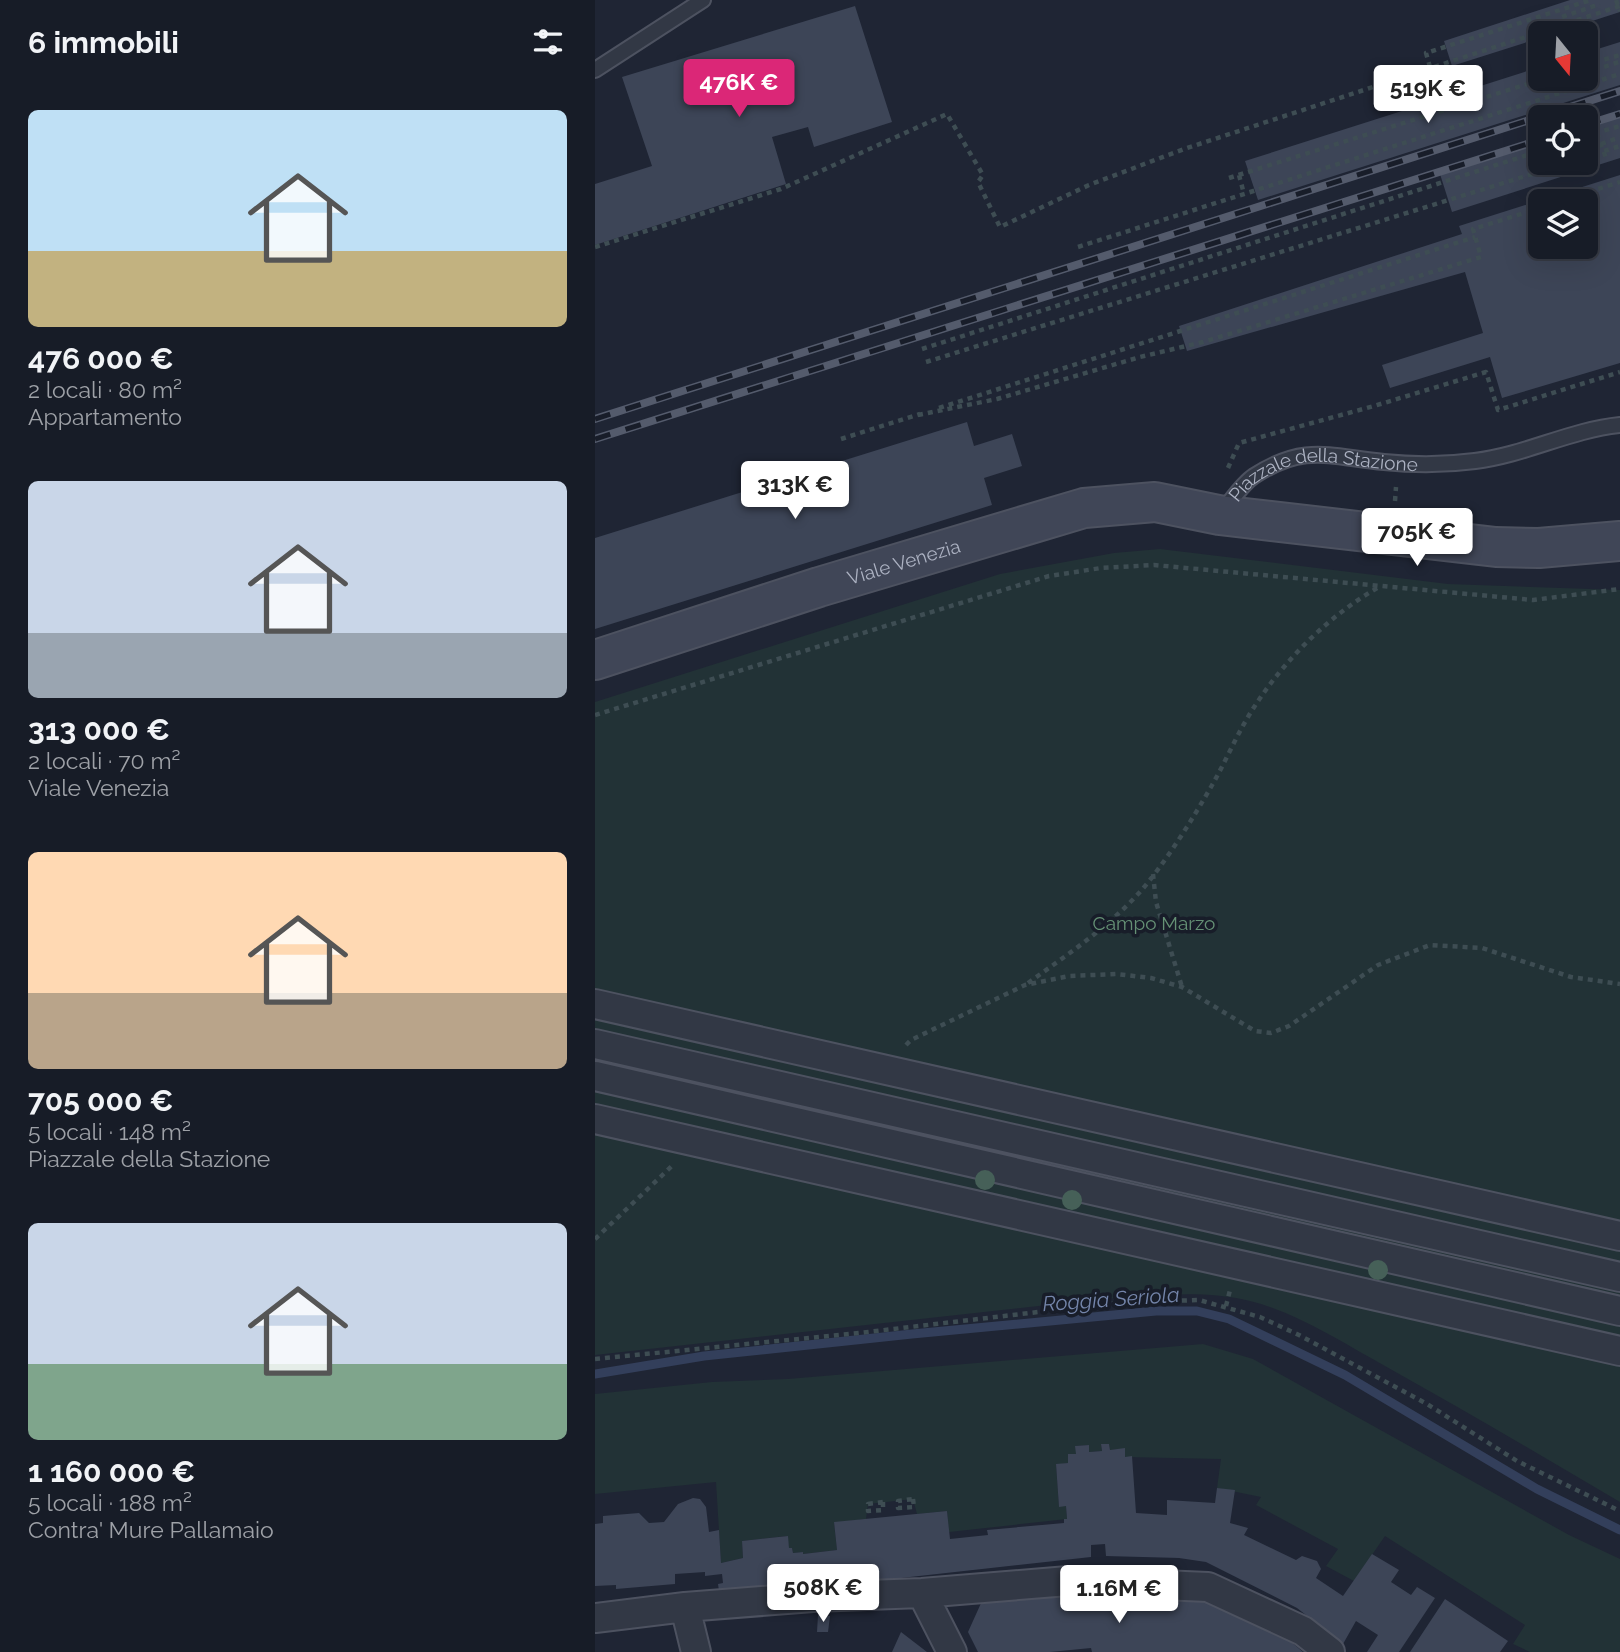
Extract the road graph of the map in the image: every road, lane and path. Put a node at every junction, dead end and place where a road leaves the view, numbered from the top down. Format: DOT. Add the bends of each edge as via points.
graph roads {
  1 [pos="703,0"];
  2 [pos="1591,0"];
  3 [pos="1616,0"];
  4 [pos="1608,2"];
  5 [pos="1600,4"];
  6 [pos="1559,7"];
  7 [pos="1619,8"];
  8 [pos="1562,17"];
  9 [pos="1563,21"];
  10 [pos="1579,21"];
  11 [pos="1528,37"];
  12 [pos="1620,54"];
  13 [pos="1598,61"];
  14 [pos="1619,62"];
  15 [pos="1430,66"];
  16 [pos="1598,69"];
  17 [pos="595,70"];
  18 [pos="1620,74"];
  19 [pos="1598,83"];
  20 [pos="1528,84"];
  21 [pos="1578,91"];
  22 [pos="1620,125"];
  23 [pos="1598,133"];
  24 [pos="1598,136"];
  25 [pos="1620,137"];
  26 [pos="1601,144"];
  27 [pos="1620,146"];
  28 [pos="1604,152"];
  29 [pos="1598,154"];
  30 [pos="1528,155"];
  31 [pos="1607,160"];
  32 [pos="1239,175"];
  33 [pos="1529,175"];
  34 [pos="1229,178"];
  35 [pos="1620,182"];
  36 [pos="1598,189"];
  37 [pos="1244,194"];
  38 [pos="1528,212"];
  39 [pos="1475,237"];
  40 [pos="595,247"];
  41 [pos="1078,247"];
  42 [pos="922,348"];
  43 [pos="926,362"];
  44 [pos="1620,372"];
  45 [pos="918,415"];
  46 [pos="1620,425"];
  47 [pos="841,439"];
  48 [pos="1228,468"];
  49 [pos="1219,515"];
  50 [pos="1618,541"];
  51 [pos="1381,585"];
  52 [pos="1620,589"];
  53 [pos="595,660"];
  54 [pos="595,715"];
  55 [pos="1153,873"];
  56 [pos="1620,984"];
  57 [pos="1025,985"];
  58 [pos="1182,987"];
  59 [pos="595,1004"];
  60 [pos="595,1044"];
  61 [pos="902,1049"];
  62 [pos="595,1076"];
  63 [pos="595,1119"];
  64 [pos="680,1158"];
  65 [pos="1620,1236"];
  66 [pos="595,1239"];
  67 [pos="1620,1277"];
  68 [pos="1620,1311"];
  69 [pos="1620,1351"];
  70 [pos="595,1359"];
  71 [pos="1620,1511"];
  72 [pos="922,1594"];
  73 [pos="685,1607"];
  74 [pos="595,1618"];
  75 [pos="696,1652"];
  76 [pos="952,1652"];
  77 [pos="1330,1652"];
  1 -- 17 [label="lane"];
  2 -- 6 [label="path"];
  3 -- 4 [label="path"];
  3 -- 7 [label="path"];
  5 -- 8 [label="path"];
  6 -- 8 [label="path"];
  6 -- 15 [label="path" via="1426,53"];
  7 -- 10 [label="path"];
  8 -- 9 [label="path"];
  11 -- 15 [label="path"];
  12 -- 13 [label="path"];
  14 -- 16 [label="path"];
  15 -- 40 [label="path" via="1184,149 1089,185 1000,227 978,181 983,175 947,114 781,189"];
  18 -- 19 [label="path"];
  20 -- 32 [label="path"];
  21 -- 37 [label="path"];
  22 -- 23 [label="path"];
  24 -- 26 [label="path"];
  25 -- 26 [label="path"];
  26 -- 28 [label="path"];
  27 -- 28 [label="path"];
  28 -- 29 [label="path"];
  28 -- 31 [label="path"];
  30 -- 42 [label="path"];
  32 -- 34 [label="path"];
  32 -- 37 [label="path"];
  33 -- 43 [label="path"];
  35 -- 36 [label="path"];
  37 -- 41 [label="path"];
  38 -- 39 [label="path" via="1473,229"];
  39 -- 45 [label="path"];
  39 -- 45 [label="path" via="1481,257 1203,342 997,399"];
  44 -- 48 [label="path" via="1498,410 1486,372 1239,443"];
  45 -- 47 [label="path"];
  46 -- 49 [label="lane, Piazzale della Stazione" via="1476,461 1434,464 1332,454 1300,456 1252,477"];
  49 -- 50 [label="main road, Piazzale della Stazione" via="1496,547"];
  49 -- 53 [label="main road, Viale Venezia" via="1156,502 1084,508"];
  51 -- 52 [label="path" via="1533,600"];
  51 -- 54 [label="path" via="1153,565 1049,576"];
  51 -- 55 [label="path" via="1356,600 1280,671 1250,712 1211,786"];
  55 -- 57 [label="path" via="1140,892 1090,939"];
  55 -- 58 [label="path" via="1156,902"];
  56 -- 58 [label="path" via="1571,977 1482,947 1430,945 1378,965 1289,1026 1271,1033 1255,1031"];
  57 -- 58 [label="path" via="1069,976 1117,974"];
  57 -- 61 [label="path" via="911,1040"];
  59 -- 65 [label="street"];
  60 -- 67 [label="street"];
  62 -- 68 [label="street"];
  63 -- 69 [label="street"];
  64 -- 66 [label="path"];
  70 -- 71 [label="path" via="1115,1303 1199,1300 1259,1317 1310,1340 1427,1404 1517,1461"];
  72 -- 73 [label="street"];
  72 -- 76 [label="street"];
  72 -- 77 [label="street" via="1068,1580 1208,1587 1303,1632"];
  73 -- 74 [label="street"];
  73 -- 75 [label="street"];
}
